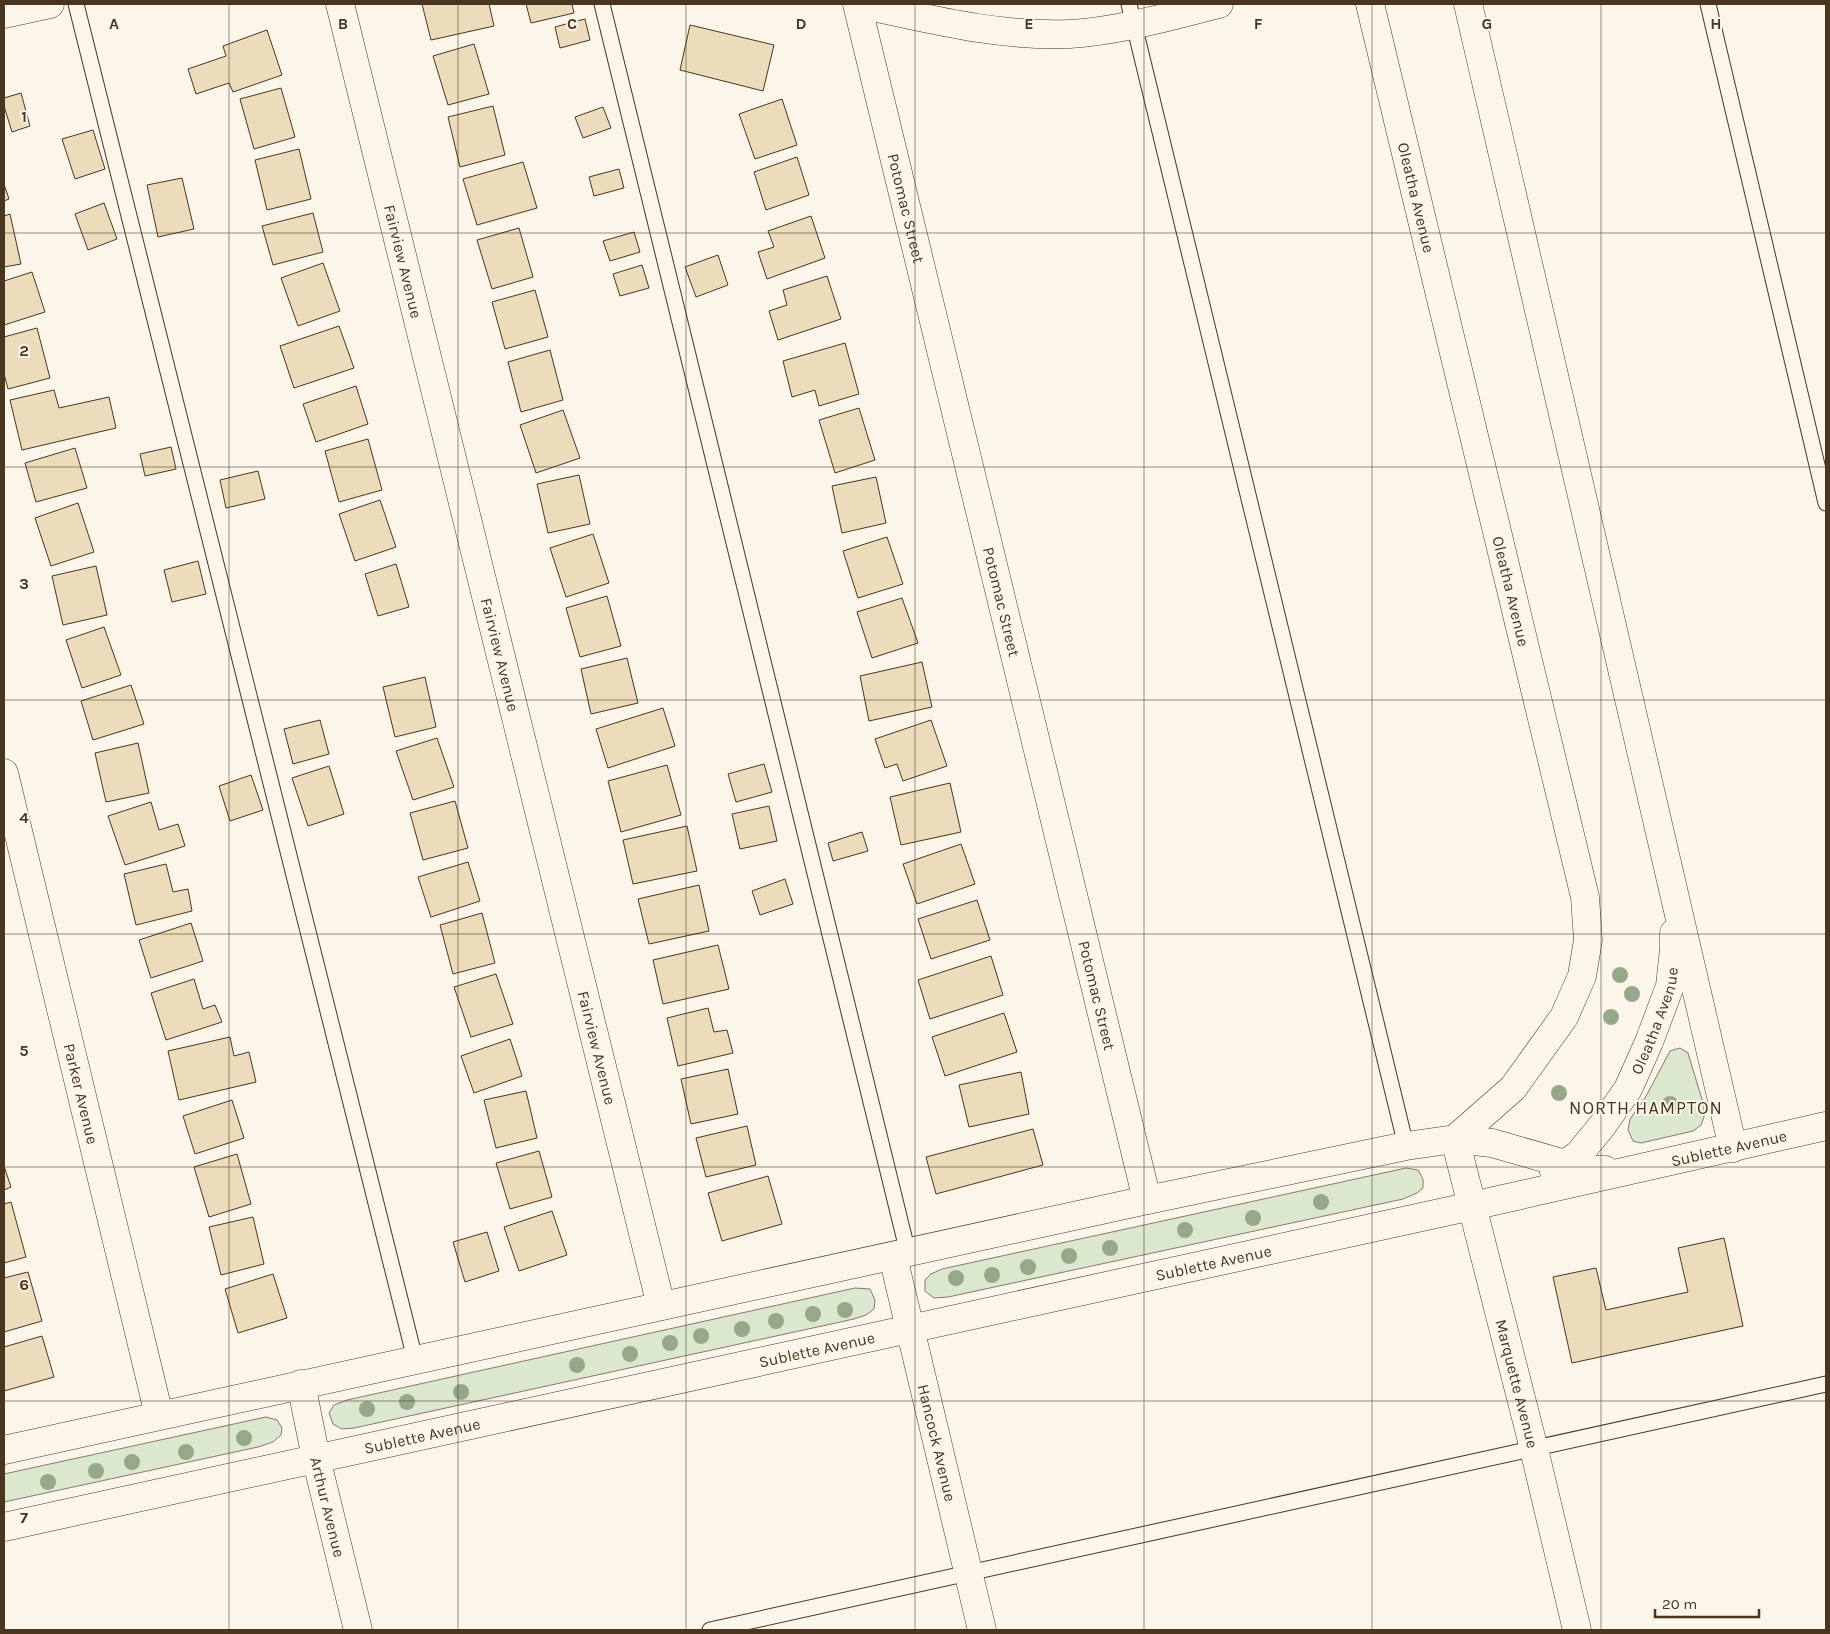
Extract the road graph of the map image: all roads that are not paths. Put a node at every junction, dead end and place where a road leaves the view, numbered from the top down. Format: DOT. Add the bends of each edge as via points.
graph roads {
  1 [pos="50,4"];
  2 [pos="76,4"];
  3 [pos="340,4"];
  4 [pos="602,4"];
  5 [pos="858,4"];
  6 [pos="1219,4"];
  7 [pos="1370,4"];
  8 [pos="1468,4"];
  9 [pos="1708,4"];
  10 [pos="4,14"];
  11 [pos="1132,14"];
  12 [pos="1826,503"];
  13 [pos="4,773"];
  14 [pos="1671,882"];
  15 [pos="1826,1126"];
  16 [pos="1455,1139"];
  17 [pos="1406,1146"];
  18 [pos="1733,1148"];
  19 [pos="1565,1164"];
  20 [pos="1632,1170"];
  21 [pos="1514,1196"];
  22 [pos="1147,1200"];
  23 [pos="1472,1206"];
  24 [pos="900,1255"];
  25 [pos="661,1306"];
  26 [pos="910,1328"];
  27 [pos="415,1359"];
  28 [pos="301,1384"];
  29 [pos="1826,1384"];
  30 [pos="159,1415"];
  31 [pos="1534,1449"];
  32 [pos="4,1450"];
  33 [pos="316,1458"];
  34 [pos="4,1527"];
  35 [pos="968,1574"];
  36 [pos="358,1630"];
  37 [pos="710,1630"];
  38 [pos="982,1630"];
  39 [pos="1577,1630"];
  1 -- 10 [label="street"];
  2 -- 27 [label="lane"];
  3 -- 25 [label="street, Fairview Avenue"];
  4 -- 24 [label="lane"];
  5 -- 11 [label="street" via="964,27 1027,34 1071,34"];
  5 -- 22 [label="street, Potomac Street"];
  6 -- 11 [label="street"];
  7 -- 16 [label="street, Oleatha Avenue" via="1585,897 1588,931 1582,976 1564,1018 1513,1088"];
  8 -- 14 [label="street, Oleatha Avenue"];
  9 -- 12 [label="lane"];
  11 -- 17 [label="lane"];
  13 -- 30 [label="street, Parker Avenue"];
  14 -- 18 [label="street, Oleatha Avenue"];
  14 -- 19 [label="street, Oleatha Avenue" via="1674,949 1670,986 1628,1088 1579,1154"];
  15 -- 18 [label="street, Sublette Avenue"];
  16 -- 17 [label="street, Sublette Avenue"];
  16 -- 19 [label="street, Sublette Avenue" via="1492,1143"];
  16 -- 23 [label="street, Marquette Avenue"];
  17 -- 22 [label="street, Sublette Avenue"];
  18 -- 20 [label="street, Sublette Avenue"];
  19 -- 20 [label="street, Sublette Avenue" via="1592,1170"];
  19 -- 21 [label="street, Oleatha Avenue" via="1546,1179"];
  20 -- 21 [label="street, Sublette Avenue"];
  21 -- 23 [label="street, Sublette Avenue"];
  22 -- 24 [label="street, Sublette Avenue"];
  23 -- 26 [label="street, Sublette Avenue"];
  23 -- 31 [label="street, Marquette Avenue"];
  24 -- 25 [label="street, Sublette Avenue"];
  24 -- 26 [label="street, Hancock Avenue"];
  25 -- 27 [label="street, Sublette Avenue"];
  26 -- 33 [label="street, Sublette Avenue"];
  26 -- 35 [label="street, Hancock Avenue"];
  27 -- 28 [label="street, Sublette Avenue"];
  28 -- 30 [label="street, Sublette Avenue"];
  28 -- 33 [label="street, Arthur Avenue"];
  29 -- 31 [label="lane"];
  30 -- 32 [label="street, Sublette Avenue"];
  31 -- 35 [label="lane"];
  31 -- 39 [label="street, Marquette Avenue"];
  33 -- 34 [label="street, Sublette Avenue"];
  33 -- 36 [label="street, Arthur Avenue"];
  35 -- 37 [label="lane"];
  35 -- 38 [label="street, Hancock Avenue"];
}
